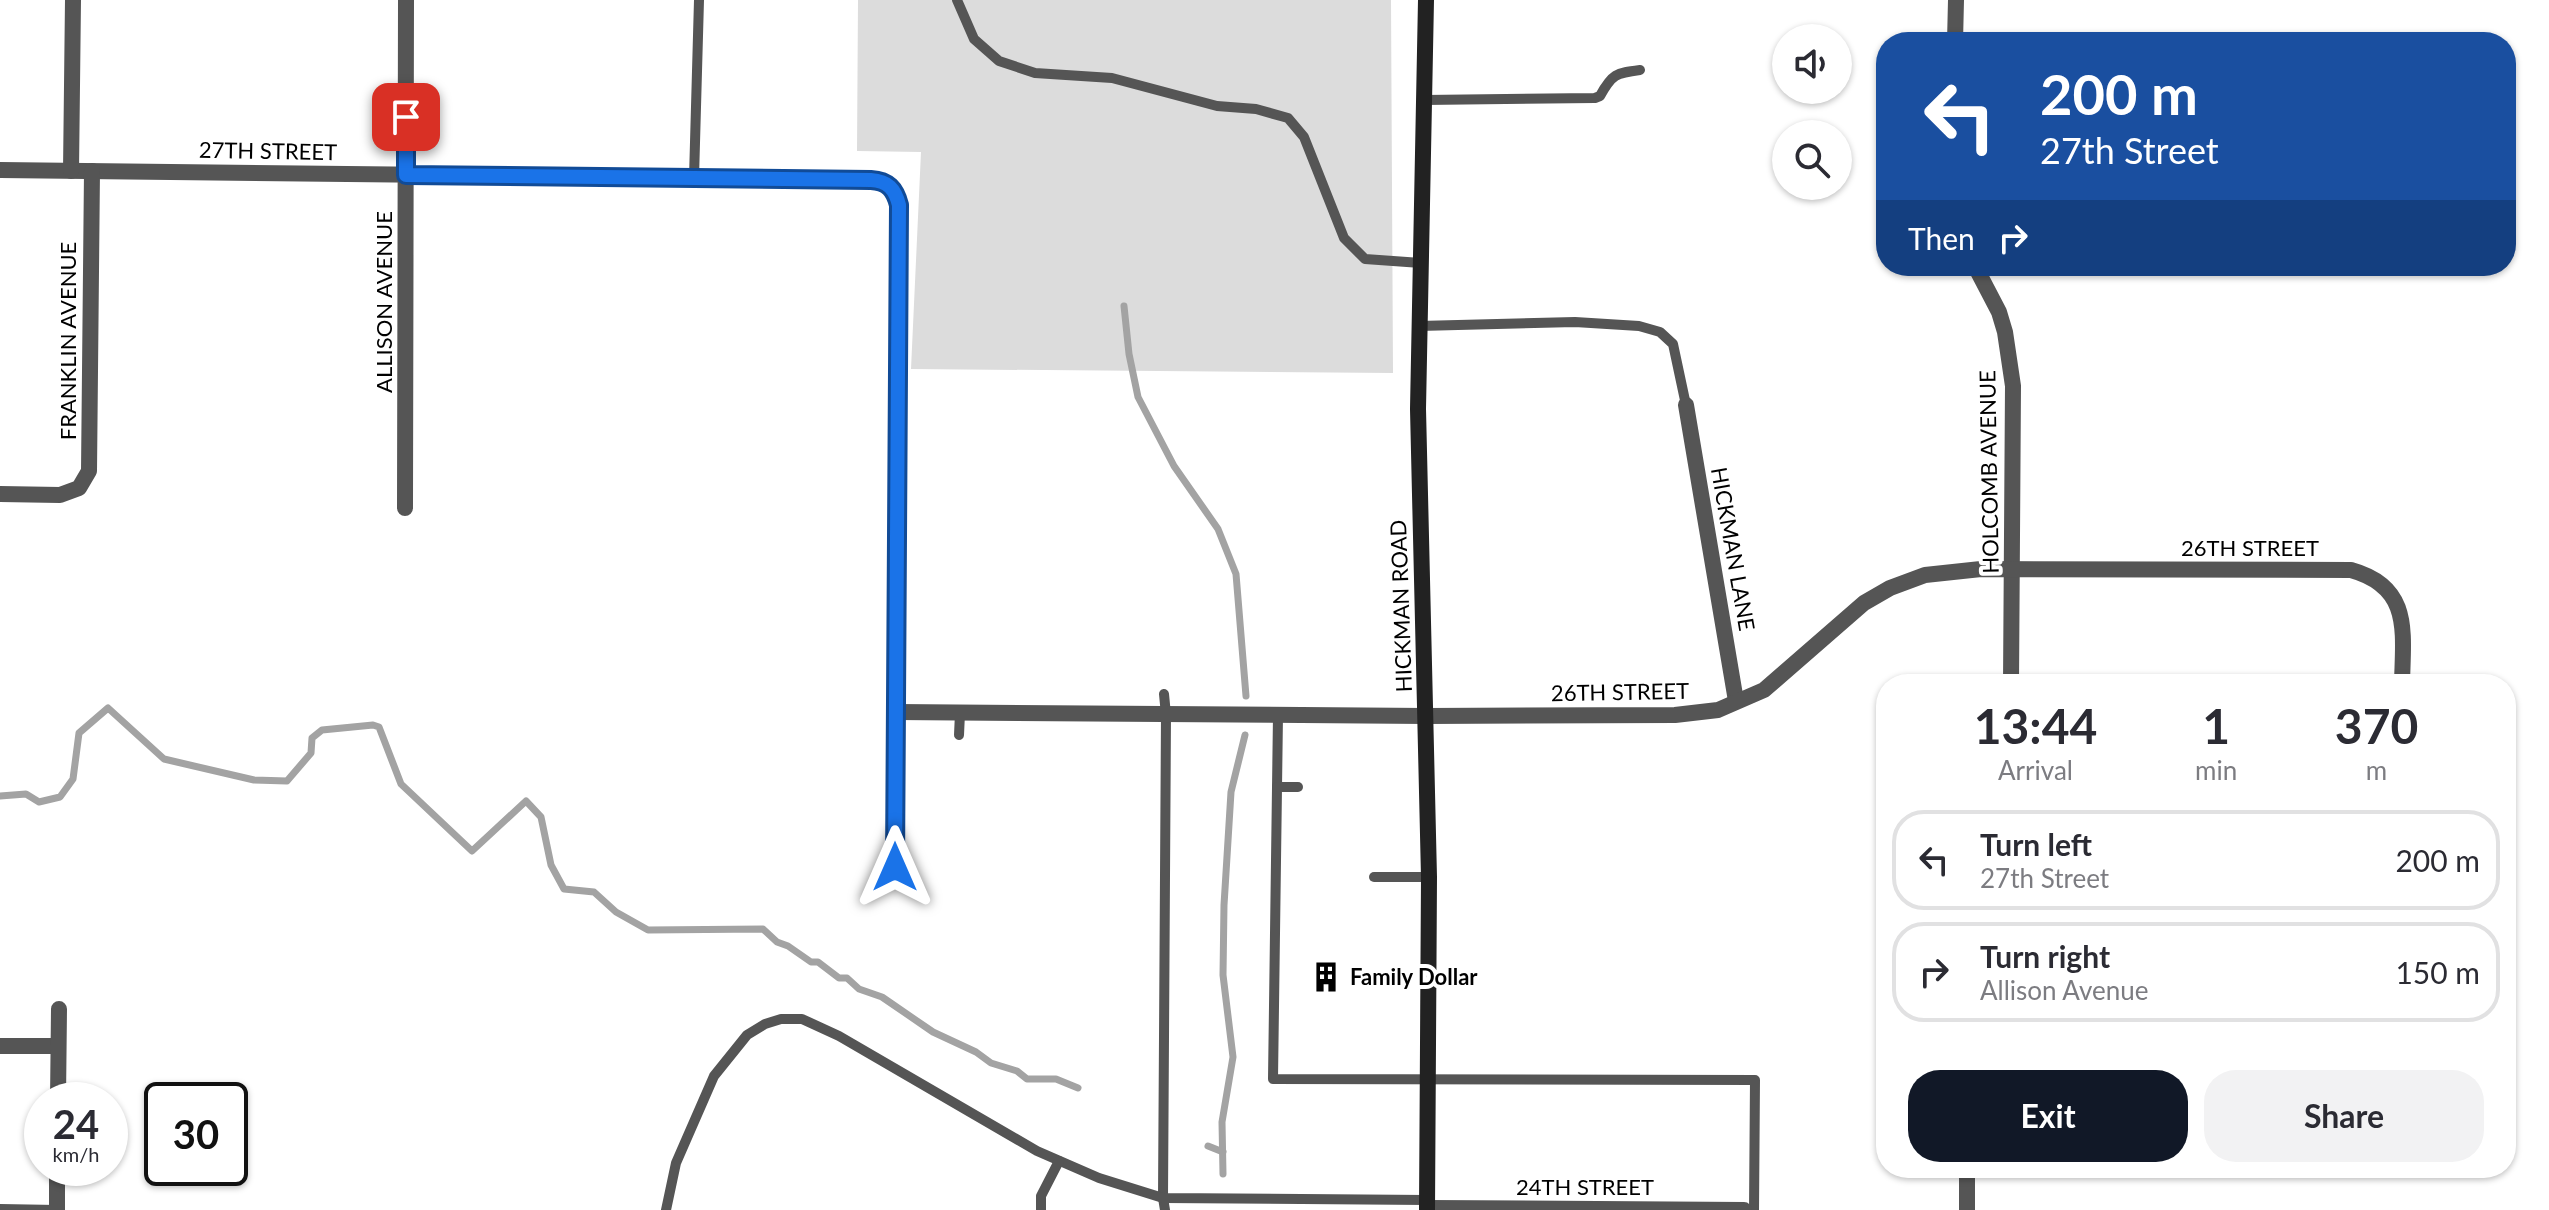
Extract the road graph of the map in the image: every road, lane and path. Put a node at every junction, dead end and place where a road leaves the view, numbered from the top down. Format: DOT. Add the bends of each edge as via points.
graph roads {
  1 [pos="73,0"];
  2 [pos="406,0"];
  3 [pos="699,0"];
  4 [pos="957,0"];
  5 [pos="1426,0"];
  6 [pos="1956,0"];
  7 [pos="1955,32"];
  8 [pos="1640,70"];
  9 [pos="1424,100"];
  10 [pos="0,170"];
  11 [pos="71,171"];
  12 [pos="92,171"];
  13 [pos="406,175"];
  14 [pos="694,178"];
  15 [pos="1421,263"];
  16 [pos="1980,276"];
  17 [pos="1419,326"];
  18 [pos="1686,405"];
  19 [pos="0,494"];
  20 [pos="405,508"];
  21 [pos="2012,569"];
  22 [pos="2011,674"];
  23 [pos="2402,674"];
  24 [pos="1164,694"];
  25 [pos="1736,701"];
  26 [pos="896,712"];
  27 [pos="960,713"];
  28 [pos="1166,715"];
  29 [pos="1278,715"];
  30 [pos="1426,716"];
  31 [pos="959,735"];
  32 [pos="1277,787"];
  33 [pos="1298,787"];
  34 [pos="895,867"];
  35 [pos="1374,877"];
  36 [pos="1429,877"];
  37 [pos="59,1009"];
  38 [pos="0,1046"];
  39 [pos="58,1046"];
  40 [pos="1428,1080"];
  41 [pos="58,1082"];
  42 [pos="1059,1161"];
  43 [pos="1967,1178"];
  44 [pos="57,1186"];
  45 [pos="1163,1198"];
  46 [pos="1243,1205"];
  47 [pos="1427,1206"];
  48 [pos="0,1209"];
  49 [pos="57,1210"];
  50 [pos="666,1210"];
  51 [pos="1041,1210"];
  52 [pos="1165,1210"];
  53 [pos="1744,1210"];
  54 [pos="1754,1210"];
  55 [pos="1967,1210"];
  1 -- 11 [label="street"];
  2 -- 13 [label="street, ALLISON AVENUE"];
  3 -- 14 [label="lane"];
  4 -- 15 [label="lane" via="974,39 999,61 1035,73 1112,78 1217,106 1288,118 1304,137 1344,238 1365,259"];
  5 -- 9 [label="main road, HICKMAN ROAD"];
  6 -- 7 [label="street"];
  8 -- 9 [label="lane" via="1609,79 1595,98"];
  9 -- 15 [label="main road, HICKMAN ROAD"];
  10 -- 11 [label="street, 27TH STREET"];
  11 -- 12 [label="street, 27TH STREET"];
  12 -- 13 [label="street, 27TH STREET"];
  12 -- 19 [label="street, FRANKLIN AVENUE" via="89,471 79,488 60,495"];
  13 -- 14 [label="street, 27TH STREET"];
  13 -- 20 [label="street, ALLISON AVENUE"];
  14 -- 26 [label="street, 27TH STREET" via="871,180 891,186 897,195"];
  15 -- 17 [label="main road, HICKMAN ROAD"];
  16 -- 21 [label="street, HOLCOMB AVENUE" via="2005,332 2013,386"];
  17 -- 18 [label="lane" via="1575,322 1660,332 1673,344"];
  17 -- 30 [label="main road, HICKMAN ROAD"];
  18 -- 25 [label="street, HICKMAN LANE"];
  21 -- 22 [label="street, HOLCOMB AVENUE"];
  21 -- 23 [label="street, 26TH STREET" via="2351,570 2371,576 2390,591 2401,612"];
  21 -- 25 [label="street, 26TH STREET" via="1925,575 1890,588 1864,603 1764,690"];
  24 -- 28 [label="lane"];
  25 -- 30 [label="street, 26TH STREET" via="1718,710 1675,715"];
  26 -- 27 [label="street, 26TH STREET"];
  26 -- 34 [label="street"];
  27 -- 28 [label="street, 26TH STREET"];
  27 -- 31 [label="lane"];
  28 -- 29 [label="street, 26TH STREET"];
  28 -- 45 [label="lane"];
  29 -- 30 [label="street, 26TH STREET"];
  29 -- 32 [label="lane"];
  30 -- 36 [label="main road, HICKMAN ROAD"];
  32 -- 33 [label="lane"];
  32 -- 40 [label="lane" via="1281,877 1273,1079"];
  35 -- 36 [label="lane"];
  36 -- 40 [label="main road, HICKMAN ROAD"];
  37 -- 39 [label="street"];
  38 -- 39 [label="street"];
  39 -- 41 [label="street"];
  40 -- 47 [label="main road, HICKMAN ROAD"];
  40 -- 54 [label="lane" via="1755,1080"];
  42 -- 45 [label="lane"];
  42 -- 50 [label="lane" via="839,1036 802,1019 781,1019 747,1035 714,1076 676,1163"];
  42 -- 51 [label="lane" via="1041,1196"];
  43 -- 55 [label="street"];
  44 -- 49 [label="street"];
  45 -- 46 [label="lane"];
  45 -- 52 [label="lane"];
  46 -- 47 [label="lane"];
  47 -- 53 [label="street, 24TH STREET"];
  48 -- 49 [label="lane"];
}
